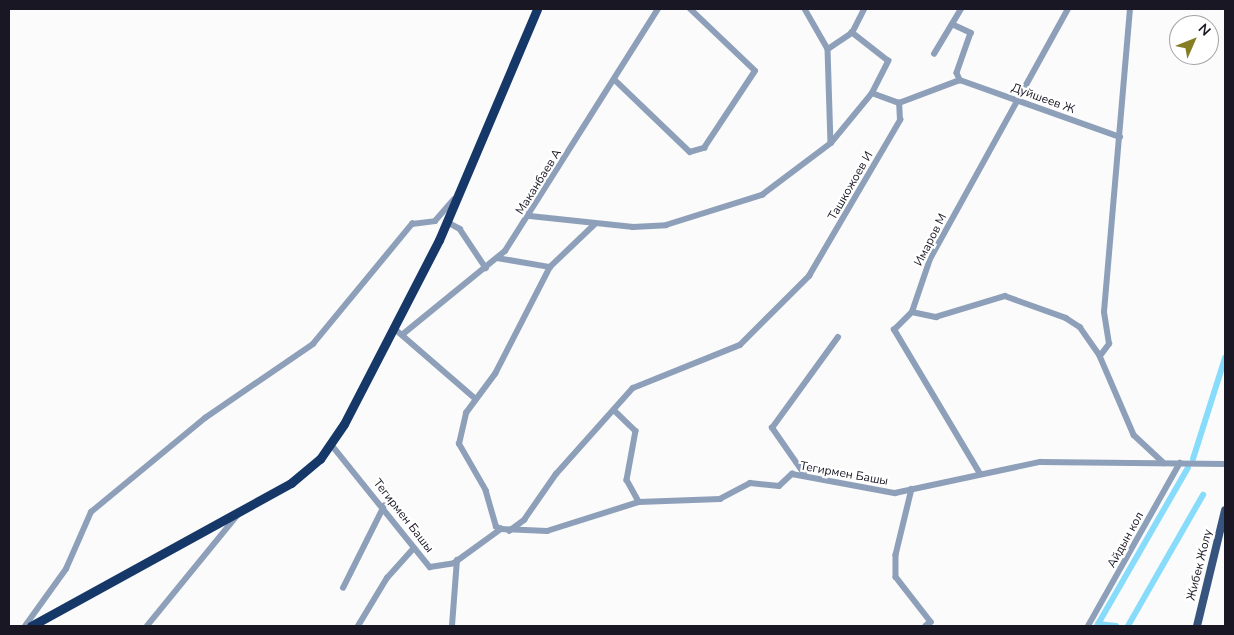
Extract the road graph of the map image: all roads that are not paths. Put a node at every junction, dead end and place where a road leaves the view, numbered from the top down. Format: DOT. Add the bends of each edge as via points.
graph roads {
  1 [pos="537,9"];
  2 [pos="658,9"];
  3 [pos="690,9"];
  4 [pos="805,9"];
  5 [pos="864,9"];
  6 [pos="961,9"];
  7 [pos="1068,9"];
  8 [pos="1130,9"];
  9 [pos="952,24"];
  10 [pos="852,33"];
  11 [pos="828,49"];
  12 [pos="934,54"];
  13 [pos="615,80"];
  14 [pos="960,80"];
  15 [pos="872,93"];
  16 [pos="1018,100"];
  17 [pos="899,103"];
  18 [pos="1120,137"];
  19 [pos="830,143"];
  20 [pos="457,196"];
  21 [pos="530,216"];
  22 [pos="447,222"];
  23 [pos="595,224"];
  24 [pos="497,258"];
  25 [pos="550,267"];
  26 [pos="486,268"];
  27 [pos="912,312"];
  28 [pos="394,328"];
  29 [pos="402,335"];
  30 [pos="838,336"];
  31 [pos="1100,356"];
  32 [pos="476,399"];
  33 [pos="614,410"];
  34 [pos="331,444"];
  35 [pos="1164,463"];
  36 [pos="1180,463"];
  37 [pos="1225,464"];
  38 [pos="804,474"];
  39 [pos="980,474"];
  40 [pos="912,489"];
  41 [pos="639,502"];
  42 [pos="384,506"];
  43 [pos="1225,510"];
  44 [pos="242,511"];
  45 [pos="501,529"];
  46 [pos="509,531"];
  47 [pos="414,548"];
  48 [pos="457,560"];
  49 [pos="342,588"];
  50 [pos="25,626"];
  51 [pos="31,626"];
  52 [pos="147,626"];
  53 [pos="358,626"];
  54 [pos="452,626"];
  55 [pos="926,626"];
  56 [pos="1088,626"];
  57 [pos="1197,626"];
  1 -- 20 [label="highway"];
  2 -- 13 [label="street, Маканбаев А"];
  3 -- 13 [label="street" via="755,71 704,148 690,152"];
  4 -- 11 [label="street"];
  5 -- 10 [label="street"];
  6 -- 9 [label="street"];
  7 -- 16 [label="street, Имаров М"];
  8 -- 18 [label="street"];
  9 -- 12 [label="street"];
  9 -- 14 [label="street" via="972,33 957,73"];
  10 -- 11 [label="street"];
  10 -- 15 [label="street" via="888,61"];
  11 -- 19 [label="street"];
  13 -- 21 [label="street, Маканбаев А"];
  14 -- 16 [label="street, Дуйшеев Ж"];
  14 -- 17 [label="street"];
  15 -- 17 [label="street"];
  15 -- 19 [label="street"];
  16 -- 18 [label="street, Дуйшеев Ж"];
  16 -- 27 [label="street, Имаров М" via="930,259"];
  17 -- 33 [label="street, Ташкожоев И" via="900,120 809,276 740,345 675,374 642,381"];
  18 -- 31 [label="street" via="1104,312 1109,344"];
  19 -- 23 [label="street" via="762,195 721,210 666,225"];
  20 -- 22 [label="highway"];
  20 -- 50 [label="street" via="435,221 412,224 313,344 205,418 91,512 66,569"];
  21 -- 23 [label="street"];
  21 -- 24 [label="street, Маканбаев А"];
  22 -- 26 [label="street" via="460,229"];
  22 -- 28 [label="highway"];
  23 -- 25 [label="street"];
  24 -- 25 [label="street"];
  24 -- 26 [label="street, Маканбаев А"];
  25 -- 32 [label="street" via="495,374"];
  26 -- 29 [label="street, Маканбаев А"];
  27 -- 31 [label="street" via="936,317 1005,296 1080,327"];
  27 -- 39 [label="street, Имаров М" via="898,323 896,336"];
  28 -- 29 [label="street"];
  28 -- 34 [label="highway"];
  29 -- 32 [label="street"];
  30 -- 38 [label="street" via="772,428"];
  31 -- 35 [label="street" via="1134,435"];
  32 -- 45 [label="street" via="466,414 458,444 486,491 496,527"];
  33 -- 41 [label="street" via="636,431 627,480"];
  33 -- 46 [label="street, Ташкожоев И" via="556,474 524,520"];
  34 -- 42 [label="street, Тегирмен Башы"];
  34 -- 44 [label="highway" via="306,472"];
  35 -- 36 [label="street, Тегирмен Башы"];
  35 -- 39 [label="street, Тегирмен Башы" via="1040,462"];
  36 -- 37 [label="street, Тегирмен Башы"];
  36 -- 56 [label="street, Айдын кол"];
  38 -- 40 [label="street, Тегирмен Башы" via="895,493"];
  38 -- 41 [label="street, Тегирмен Башы" via="792,474 779,486 750,483 720,499"];
  39 -- 40 [label="street, Тегирмен Башы"];
  40 -- 55 [label="street" via="896,555 896,577 931,622"];
  41 -- 46 [label="street, Тегирмен Башы" via="547,531"];
  42 -- 47 [label="street, Тегирмен Башы"];
  42 -- 49 [label="street"];
  43 -- 57 [label="main road, Жибек Жолу"];
  44 -- 51 [label="highway"];
  44 -- 52 [label="street"];
  45 -- 46 [label="street, Тегирмен Башы"];
  45 -- 48 [label="street, Тегирмен Башы"];
  47 -- 48 [label="street, Тегирмен Башы" via="430,567"];
  47 -- 53 [label="street" via="387,578"];
  48 -- 54 [label="street"];
}
